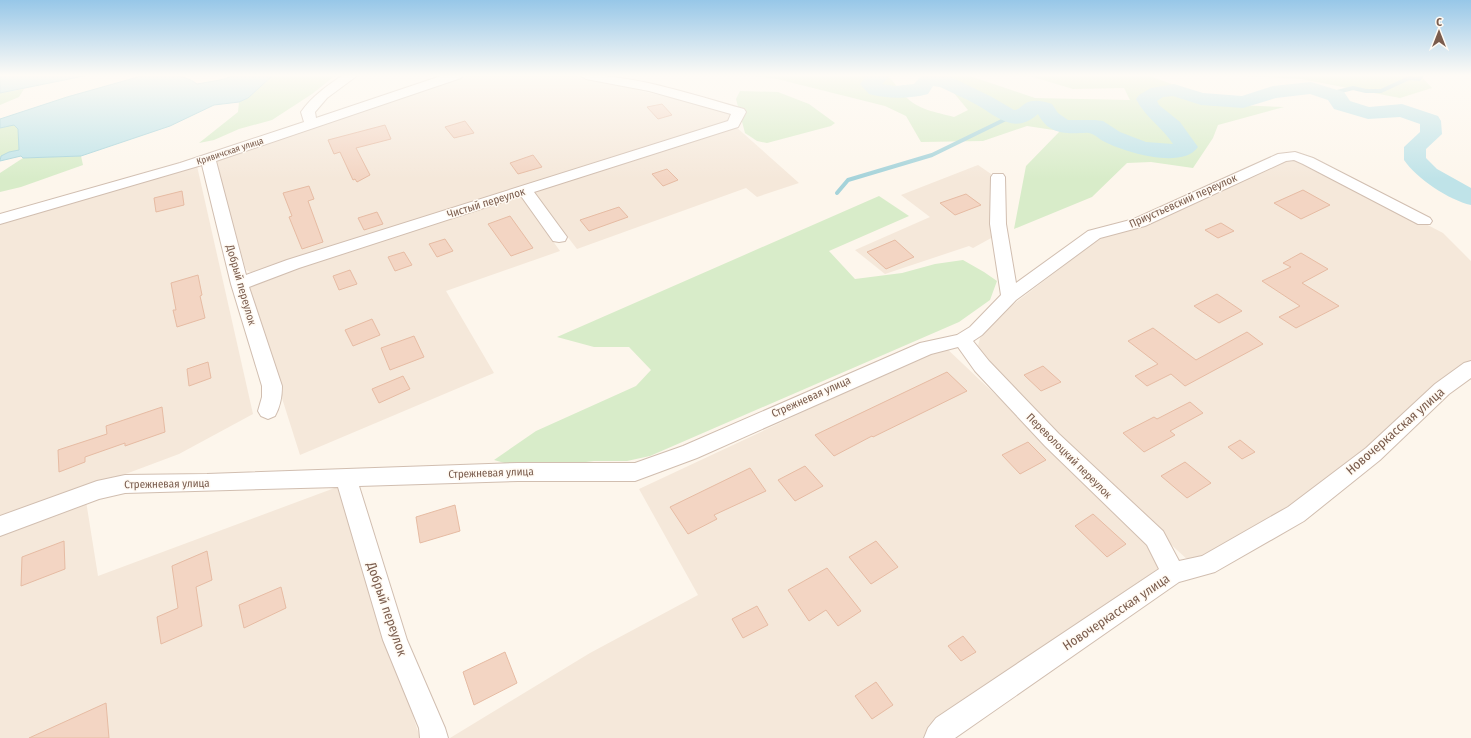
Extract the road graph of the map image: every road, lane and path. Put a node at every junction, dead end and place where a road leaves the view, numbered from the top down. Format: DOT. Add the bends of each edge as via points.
graph roads {
  1 [pos="310,109"];
  2 [pos="354,109"];
  3 [pos="730,109"];
  4 [pos="311,124"];
  5 [pos="208,158"];
  6 [pos="998,177"];
  7 [pos="525,191"];
  8 [pos="0,219"];
  9 [pos="1424,221"];
  10 [pos="559,237"];
  11 [pos="240,284"];
  12 [pos="1010,296"];
  13 [pos="962,340"];
  14 [pos="1471,368"];
  15 [pos="268,411"];
  16 [pos="346,478"];
  17 [pos="0,526"];
  18 [pos="1173,573"];
  19 [pos="434,738"];
  20 [pos="938,738"];
  1 -- 4 [label="street"];
  2 -- 4 [label="street, Кривичская улица"];
  3 -- 7 [label="street, Чистый переулок" via="739,112 733,124"];
  4 -- 5 [label="street, Кривичская улица"];
  5 -- 8 [label="street, Кривичская улица"];
  5 -- 11 [label="street, Добрый переулок"];
  6 -- 12 [label="street" via="998,224"];
  7 -- 10 [label="street"];
  7 -- 11 [label="street, Чистый переулок" via="293,264"];
  9 -- 12 [label="street, Приустьевский переулок" via="1308,160 1294,156 1283,157 1139,223 1094,234"];
  11 -- 15 [label="street, Добрый переулок" via="272,386"];
  12 -- 13 [label="street, Приустьевский переулок" via="976,331"];
  13 -- 16 [label="street, Стрежневая улица" via="927,348 690,452 635,472 518,472"];
  13 -- 18 [label="street, Переволоцкий переулок" via="982,366 1052,440 1155,538"];
  14 -- 18 [label="street, Новочеркасская улица" via="1442,389 1373,454 1296,514 1207,565"];
  16 -- 17 [label="street, Стрежневая улица" via="125,484 97,490"];
  16 -- 19 [label="street, Добрый переулок" via="395,640"];
  18 -- 20 [label="street, Новочеркасская улица" via="946,728"];
}
